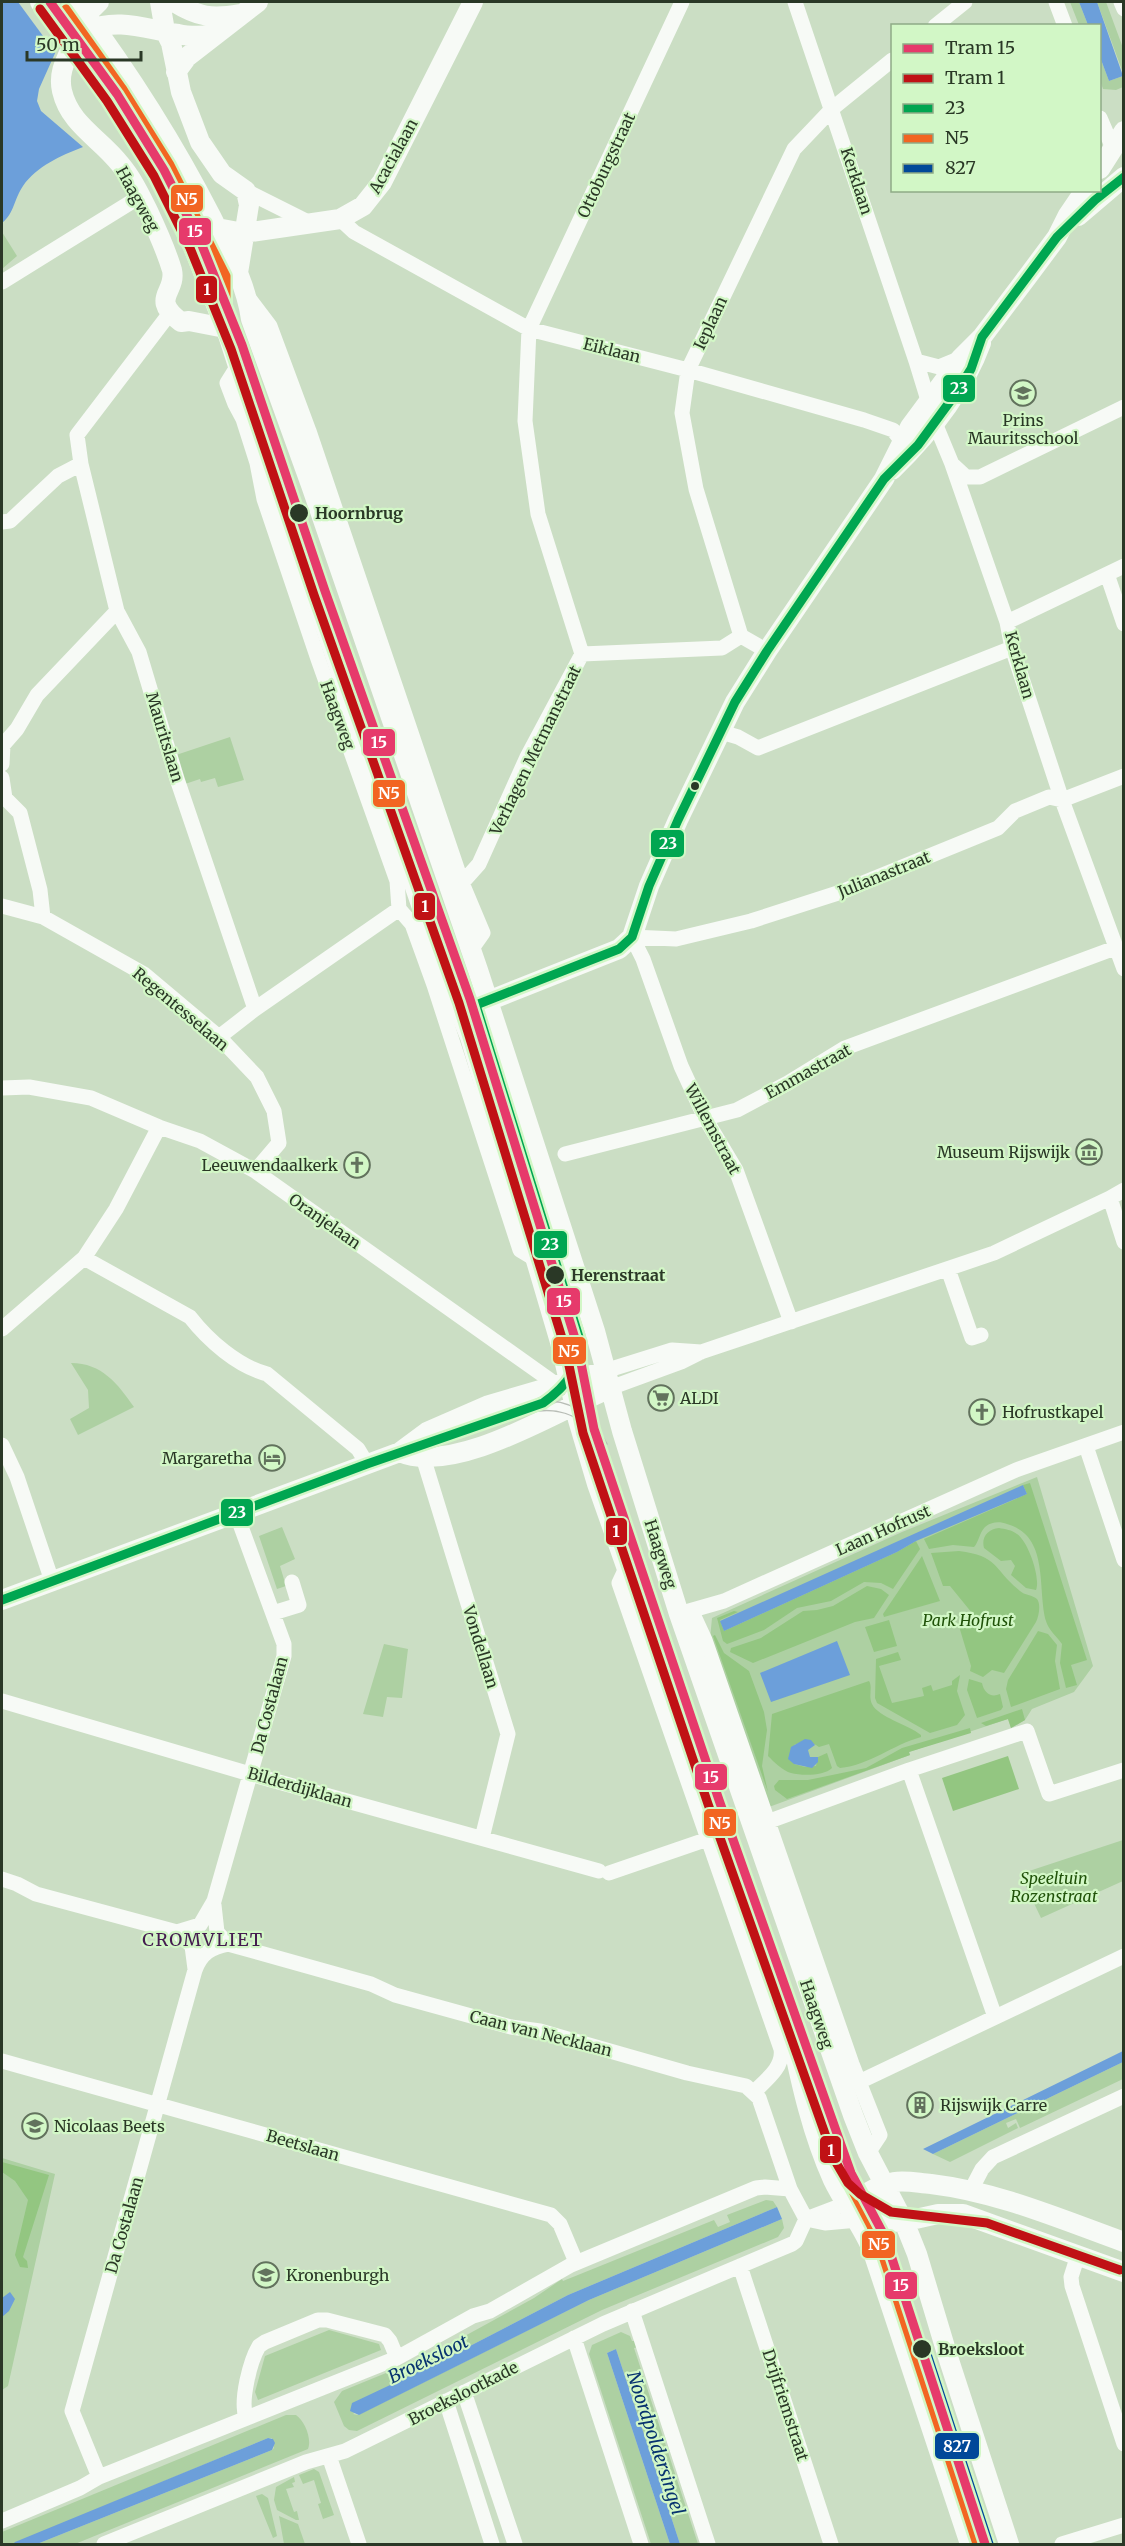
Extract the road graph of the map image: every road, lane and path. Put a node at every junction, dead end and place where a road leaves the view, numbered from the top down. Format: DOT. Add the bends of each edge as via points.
graph roads {
  1 [pos="40,2"];
  2 [pos="76,2"];
  3 [pos="99,2"];
  4 [pos="160,2"];
  5 [pos="174,2"];
  6 [pos="258,2"];
  7 [pos="473,2"];
  8 [pos="682,2"];
  9 [pos="795,2"];
  10 [pos="965,2"];
  11 [pos="1056,2"];
  12 [pos="1121,2"];
  13 [pos="1124,9"];
  14 [pos="240,14"];
  15 [pos="938,24"];
  16 [pos="1064,24"];
  17 [pos="165,31"];
  18 [pos="78,34"];
  19 [pos="215,35"];
  20 [pos="891,61"];
  21 [pos="176,72"];
  22 [pos="833,108"];
  23 [pos="1101,119"];
  24 [pos="1118,138"];
  25 [pos="1101,167"];
  26 [pos="1124,175"];
  27 [pos="246,191"];
  28 [pos="1084,192"];
  29 [pos="141,196"];
  30 [pos="340,219"];
  31 [pos="312,224"];
  32 [pos="217,228"];
  33 [pos="244,232"];
  34 [pos="1057,237"];
  35 [pos="238,273"];
  36 [pos="2,282"];
  37 [pos="212,294"];
  38 [pos="248,297"];
  39 [pos="170,314"];
  40 [pos="189,321"];
  41 [pos="225,328"];
  42 [pos="529,329"];
  43 [pos="982,337"];
  44 [pos="961,358"];
  45 [pos="916,361"];
  46 [pos="237,367"];
  47 [pos="688,370"];
  48 [pos="928,401"];
  49 [pos="1124,407"];
  50 [pos="935,423"];
  51 [pos="901,440"];
  52 [pos="81,464"];
  53 [pos="952,464"];
  54 [pos="884,479"];
  55 [pos="2,522"];
  56 [pos="1124,566"];
  57 [pos="1107,574"];
  58 [pos="117,611"];
  59 [pos="1007,622"];
  60 [pos="1124,624"];
  61 [pos="741,636"];
  62 [pos="1012,648"];
  63 [pos="767,651"];
  64 [pos="582,654"];
  65 [pos="721,732"];
  66 [pos="2,764"];
  67 [pos="1124,776"];
  68 [pos="2,778"];
  69 [pos="1062,800"];
  70 [pos="462,883"];
  71 [pos="2,906"];
  72 [pos="399,909"];
  73 [pos="43,917"];
  74 [pos="632,937"];
  75 [pos="1115,948"];
  76 [pos="471,950"];
  77 [pos="1124,969"];
  78 [pos="452,993"];
  79 [pos="488,1000"];
  80 [pos="255,1009"];
  81 [pos="219,1037"];
  82 [pos="470,1037"];
  83 [pos="2,1088"];
  84 [pos="705,1118"];
  85 [pos="159,1127"];
  86 [pos="565,1154"];
  87 [pos="255,1171"];
  88 [pos="1124,1190"];
  89 [pos="1110,1198"];
  90 [pos="1124,1242"];
  91 [pos="84,1258"];
  92 [pos="535,1259"];
  93 [pos="954,1267"];
  94 [pos="791,1322"];
  95 [pos="2,1329"];
  96 [pos="981,1335"];
  97 [pos="608,1379"];
  98 [pos="564,1383"];
  99 [pos="576,1404"];
  100 [pos="1124,1432"];
  101 [pos="2,1445"];
  102 [pos="1086,1446"];
  103 [pos="400,1452"];
  104 [pos="423,1457"];
  105 [pos="367,1464"];
  106 [pos="236,1513"];
  107 [pos="1124,1560"];
  108 [pos="627,1566"];
  109 [pos="51,1581"];
  110 [pos="292,1582"];
  111 [pos="2,1600"];
  112 [pos="273,1613"];
  113 [pos="686,1613"];
  114 [pos="2,1701"];
  115 [pos="909,1770"];
  116 [pos="1124,1770"];
  117 [pos="250,1774"];
  118 [pos="767,1822"];
  119 [pos="482,1838"];
  120 [pos="708,1839"];
  121 [pos="2,1879"];
  122 [pos="214,1901"];
  123 [pos="177,1932"];
  124 [pos="228,1944"];
  125 [pos="1124,1956"];
  126 [pos="195,1970"];
  127 [pos="995,2017"];
  128 [pos="2,2061"];
  129 [pos="859,2082"];
  130 [pos="754,2092"];
  131 [pos="1124,2096"];
  132 [pos="158,2104"];
  133 [pos="868,2153"];
  134 [pos="884,2185"];
  135 [pos="790,2189"];
  136 [pos="971,2190"];
  137 [pos="853,2212"];
  138 [pos="806,2219"];
  139 [pos="904,2221"];
  140 [pos="1121,2237"];
  141 [pos="1078,2255"];
  142 [pos="576,2262"];
  143 [pos="741,2266"];
  144 [pos="1124,2272"];
  145 [pos="632,2311"];
  146 [pos="574,2338"];
  147 [pos="397,2358"];
  148 [pos="464,2392"];
  149 [pos="446,2401"];
  150 [pos="246,2417"];
  151 [pos="1124,2444"];
  152 [pos="329,2456"];
  153 [pos="99,2477"];
  154 [pos="2,2521"];
  155 [pos="1120,2526"];
  156 [pos="104,2544"];
  157 [pos="359,2544"];
  158 [pos="492,2544"];
  159 [pos="514,2544"];
  160 [pos="641,2544"];
  161 [pos="708,2544"];
  162 [pos="831,2544"];
  163 [pos="970,2544"];
  164 [pos="1009,2544"];
  165 [pos="1062,2544"];
  1 -- 37 [label="main road, Haagweg" via="111,98 172,202"];
  2 -- 32 [label="main road, Haagweg" via="132,81"];
  3 -- 18 [label="main road, Haagweg" via="80,23"];
  4 -- 17 [label="main road"];
  5 -- 14 [label="main road" via="193,14 218,18"];
  6 -- 14 [label="main road"];
  7 -- 30 [label="main road, Acacialaan" via="382,182 363,206"];
  8 -- 42 [label="street, Ottoburgstraat"];
  9 -- 22 [label="street, Kerklaan"];
  10 -- 15 [label="street"];
  11 -- 16 [label="street"];
  12 -- 13 [label="street"];
  14 -- 19 [label="main road"];
  17 -- 18 [label="main road" via="111,23"];
  17 -- 19 [label="main road"];
  17 -- 21 [label="main road"];
  18 -- 29 [label="main road, Haagweg" via="62,66 62,89 69,111 120,163"];
  19 -- 21 [label="main road" via="187,57"];
  20 -- 22 [label="street, Ieplaan"];
  21 -- 27 [label="main road" via="200,142 222,174"];
  22 -- 45 [label="street, Kerklaan"];
  22 -- 47 [label="street, Ieplaan" via="794,149"];
  23 -- 24 [label="street"];
  24 -- 25 [label="main road"];
  24 -- 26 [label="main road"];
  26 -- 34 [label="main road"];
  27 -- 31 [label="street"];
  27 -- 33 [label="main road" via="249,205"];
  28 -- 34 [label="main road"];
  29 -- 36 [label="street"];
  29 -- 39 [label="main road, Haagweg" via="173,273 165,304"];
  30 -- 31 [label="main road, Acacialaan"];
  30 -- 42 [label="street, Eiklaan" via="354,232"];
  31 -- 33 [label="main road, Acacialaan"];
  32 -- 33 [label="main road, Acacialaan"];
  32 -- 35 [label="main road, Haagweg"];
  33 -- 35 [label="main road"];
  34 -- 43 [label="main road"];
  35 -- 38 [label="main road, Haagweg"];
  37 -- 40 [label="main road"];
  37 -- 41 [label="main road, Haagweg"];
  38 -- 70 [label="street, Haagweg" via="270,326 309,431"];
  38 -- 76 [label="main road, Haagweg" via="251,319"];
  39 -- 40 [label="main road" via="181,322"];
  39 -- 52 [label="street, Mauritslaan" via="77,435"];
  40 -- 41 [label="main road"];
  41 -- 46 [label="main road, Haagweg"];
  42 -- 47 [label="street, Eiklaan"];
  42 -- 64 [label="street, Verhagen Metmanstraat" via="525,421 538,514"];
  43 -- 44 [label="main road"];
  43 -- 50 [label="main road" via="971,369"];
  44 -- 45 [label="street" via="939,367"];
  44 -- 48 [label="main road"];
  45 -- 48 [label="street, Kerklaan"];
  46 -- 72 [label="street, Haagweg" via="227,383 243,418 264,500 397,881"];
  46 -- 78 [label="main road, Haagweg"];
  47 -- 51 [label="street, Eiklaan" via="864,420 893,430"];
  47 -- 61 [label="street, Ieplaan" via="682,414 696,489"];
  48 -- 50 [label="street, Kerklaan"];
  48 -- 51 [label="main road"];
  49 -- 53 [label="street" via="980,477 966,477"];
  50 -- 53 [label="street, Kerklaan"];
  50 -- 54 [label="main road"];
  51 -- 54 [label="main road"];
  52 -- 55 [label="street" via="58,476 10,521"];
  52 -- 58 [label="street, Mauritslaan"];
  53 -- 59 [label="street, Kerklaan"];
  54 -- 63 [label="main road"];
  56 -- 57 [label="street"];
  57 -- 59 [label="street"];
  57 -- 60 [label="street"];
  58 -- 66 [label="street" via="37,695 3,745"];
  58 -- 80 [label="street, Mauritslaan" via="140,652 177,779"];
  59 -- 62 [label="street, Kerklaan"];
  61 -- 63 [label="street"];
  61 -- 64 [label="street" via="722,648"];
  62 -- 65 [label="street" via="758,748 738,736"];
  62 -- 69 [label="street, Kerklaan"];
  63 -- 65 [label="main road"];
  64 -- 70 [label="street, Verhagen Metmanstraat" via="527,757 479,864"];
  65 -- 74 [label="main road" via="673,831"];
  67 -- 69 [label="street, Julianastraat"];
  68 -- 73 [label="street" via="5,798 20,813"];
  69 -- 74 [label="street, Julianastraat" via="1049,797 1015,811 998,828 841,892 751,921 676,939"];
  69 -- 75 [label="street, Kerklaan"];
  70 -- 76 [label="street, Haagweg" via="483,933"];
  71 -- 73 [label="street, Regentesselaan"];
  72 -- 80 [label="street"];
  72 -- 92 [label="street, Haagweg" via="412,924 434,985 520,1250"];
  73 -- 81 [label="street, Regentesselaan" via="144,974"];
  74 -- 79 [label="main road" via="619,949"];
  74 -- 84 [label="street, Willemstraat"];
  75 -- 77 [label="street, Kerklaan"];
  75 -- 84 [label="street, Emmastraat" via="845,1048 736,1110"];
  76 -- 79 [label="main road, Haagweg"];
  78 -- 79 [label="main road"];
  78 -- 82 [label="main road, Haagweg"];
  79 -- 82 [label="main road" via="476,1017"];
  79 -- 97 [label="main road, Haagweg"];
  80 -- 81 [label="street"];
  81 -- 87 [label="street, Regentesselaan" via="257,1077 274,1111 279,1143"];
  82 -- 92 [label="main road, Haagweg"];
  83 -- 85 [label="street, Oranjelaan" via="29,1087 92,1098"];
  84 -- 86 [label="street, Emmastraat"];
  84 -- 94 [label="street, Willemstraat" via="736,1170"];
  85 -- 87 [label="street, Oranjelaan" via="200,1141"];
  85 -- 91 [label="street" via="116,1209"];
  87 -- 98 [label="street, Oranjelaan"];
  88 -- 89 [label="street"];
  89 -- 90 [label="street"];
  89 -- 93 [label="street" via="994,1254"];
  91 -- 95 [label="street"];
  91 -- 105 [label="street" via="190,1317 222,1348 252,1370 267,1374 358,1449"];
  92 -- 98 [label="main road, Haagweg"];
  93 -- 94 [label="street"];
  93 -- 96 [label="street" via="972,1338"];
  94 -- 97 [label="street" via="681,1362"];
  97 -- 98 [label="main road"];
  97 -- 99 [label="main road"];
  97 -- 113 [label="main road, Haagweg"];
  98 -- 99 [label="main road, Haagweg"];
  98 -- 103 [label="main road" via="489,1405 427,1432"];
  99 -- 104 [label="main road" via="541,1423 463,1453"];
  99 -- 108 [label="main road, Haagweg" via="597,1484"];
  100 -- 102 [label="street, Laan Hofrust"];
  101 -- 109 [label="street" via="17,1477"];
  102 -- 107 [label="street"];
  102 -- 113 [label="street, Laan Hofrust" via="1016,1470 724,1601"];
  103 -- 104 [label="main road"];
  103 -- 105 [label="main road"];
  104 -- 119 [label="street, Vondellaan" via="508,1734"];
  105 -- 106 [label="main road"];
  106 -- 109 [label="main road"];
  106 -- 112 [label="street, Da Costalaan"];
  108 -- 120 [label="street, Haagweg" via="619,1583"];
  108 -- 137 [label="main road, Haagweg" via="791,2034 809,2114 833,2178"];
  109 -- 111 [label="main road"];
  110 -- 112 [label="street" via="299,1605"];
  112 -- 117 [label="street, Da Costalaan" via="284,1656"];
  113 -- 118 [label="street, Haagweg" via="705,1640"];
  113 -- 133 [label="main road, Haagweg" via="833,2061"];
  114 -- 117 [label="street, Bilderdijklaan"];
  115 -- 116 [label="street" via="1027,1731 1049,1794"];
  115 -- 118 [label="street"];
  115 -- 127 [label="street"];
  117 -- 119 [label="street, Bilderdijklaan"];
  117 -- 122 [label="street, Da Costalaan"];
  118 -- 129 [label="street, Haagweg"];
  119 -- 120 [label="street, Bilderdijklaan" via="604,1872"];
  120 -- 130 [label="street, Haagweg" via="781,2049 779,2066"];
  121 -- 123 [label="street" via="36,1894"];
  122 -- 123 [label="street, Da Costalaan" via="200,1925"];
  122 -- 124 [label="street, Da Costalaan" via="216,1929"];
  123 -- 126 [label="street, Da Costalaan" via="192,1946"];
  124 -- 126 [label="street, Da Costalaan" via="207,1952"];
  124 -- 130 [label="street, Caan van Necklaan" via="371,1984 405,1998 744,2085"];
  125 -- 127 [label="street"];
  126 -- 132 [label="street, Da Costalaan"];
  127 -- 129 [label="street"];
  128 -- 132 [label="street, Beetslaan"];
  129 -- 133 [label="street, Haagweg" via="880,2135"];
  130 -- 135 [label="street"];
  131 -- 136 [label="street" via="993,2157"];
  132 -- 142 [label="street, Beetslaan" via="551,2215 560,2224"];
  132 -- 153 [label="street, Da Costalaan" via="72,2411"];
  133 -- 134 [label="main road, Haagweg"];
  134 -- 136 [label="main road" via="908,2182"];
  134 -- 137 [label="main road"];
  134 -- 139 [label="main road, Haagweg"];
  135 -- 138 [label="street"];
  135 -- 142 [label="street" via="756,2188"];
  136 -- 140 [label="main road"];
  137 -- 138 [label="street" via="825,2223"];
  137 -- 139 [label="main road"];
  137 -- 163 [label="main road, Haagweg" via="876,2259"];
  138 -- 143 [label="street, Broekslootkade" via="793,2243"];
  139 -- 141 [label="main road" via="963,2214"];
  139 -- 164 [label="main road, Haagweg"];
  141 -- 144 [label="main road"];
  141 -- 151 [label="street" via="1072,2286"];
  142 -- 147 [label="street"];
  143 -- 145 [label="street, Broekslootkade"];
  143 -- 162 [label="street, Drijfriemstraat"];
  145 -- 146 [label="street, Broekslootkade"];
  145 -- 161 [label="street"];
  146 -- 148 [label="street, Broekslootkade"];
  146 -- 160 [label="street"];
  147 -- 150 [label="street"];
  147 -- 150 [label="street" via="385,2335 318,2319 261,2345 244,2396"];
  148 -- 149 [label="street, Broekslootkade"];
  148 -- 159 [label="street"];
  149 -- 152 [label="street, Broekslootkade"];
  149 -- 158 [label="street"];
  150 -- 153 [label="street"];
  152 -- 156 [label="street, Broekslootkade"];
  152 -- 157 [label="street"];
  153 -- 154 [label="street"];
  155 -- 165 [label="street"];
}
